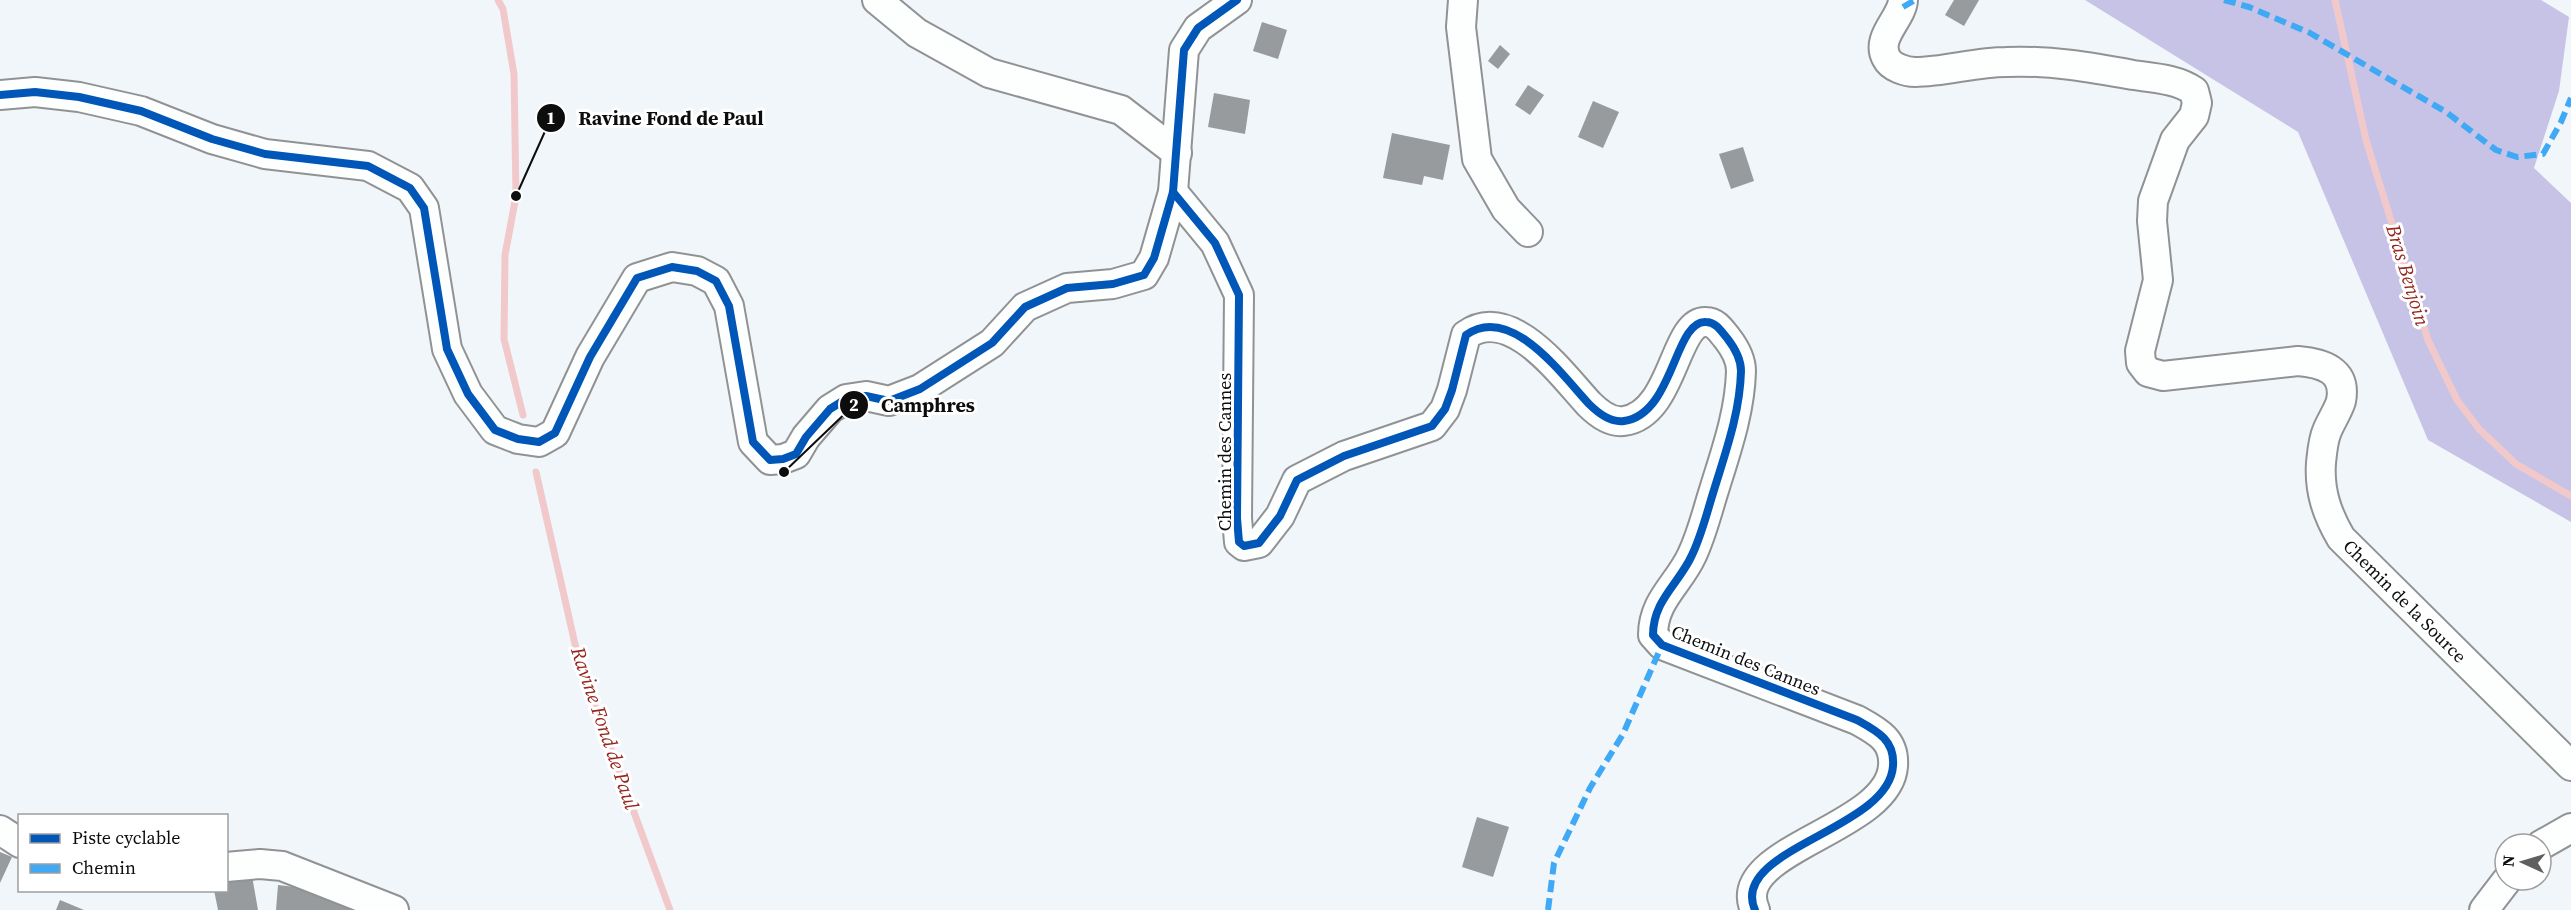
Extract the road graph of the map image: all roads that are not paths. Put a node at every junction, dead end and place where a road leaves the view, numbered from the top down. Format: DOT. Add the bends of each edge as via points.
graph roads {
  1 [pos="877,0"];
  2 [pos="1237,0"];
  3 [pos="1463,0"];
  4 [pos="1903,0"];
  5 [pos="0,95"];
  6 [pos="1177,153"];
  7 [pos="1173,192"];
  8 [pos="1528,232"];
  9 [pos="2571,766"];
  10 [pos="2571,828"];
  11 [pos="0,830"];
  12 [pos="2553,838"];
  13 [pos="18,842"];
  14 [pos="228,867"];
  15 [pos="2498,892"];
  16 [pos="394,910"];
  17 [pos="1755,910"];
  18 [pos="2484,910"];
  1 -- 6 [label="street" via="916,33 990,74 1121,110"];
  2 -- 6 [label="street" via="1198,28 1184,50"];
  3 -- 8 [label="street" via="1461,27 1477,159 1506,209"];
  4 -- 9 [label="street, Chemin de la Source" via="1884,51 1896,67 1913,72 2004,62 2063,63 2175,82 2194,91 2194,116 2175,140 2153,201 2158,280 2140,351 2141,363 2148,372 2163,376 2298,361 2329,368 2340,381 2342,392 2326,433 2322,492 2329,518 2341,538"];
  5 -- 7 [label="street" via="35,92 130,108 212,139 266,154 368,166 410,188 424,208 447,349 468,394 495,430 539,442 555,433 590,357 637,278 672,267 697,271 716,281 729,306 753,442 770,460 783,459 796,454 830,409 846,399 866,396 889,401 920,389 992,343 1025,307 1067,288 1113,284 1144,274 1154,258"];
  6 -- 7 [label="street"];
  7 -- 17 [label="street, Chemin des Cannes" via="1215,243 1239,295 1237,518 1239,542 1244,546 1259,543 1280,516 1297,480 1344,456 1432,426 1445,409 1466,335 1475,329 1487,326 1519,335 1598,413 1617,422 1634,420 1652,407 1682,344 1699,322 1717,326 1732,344 1741,369 1735,421 1692,556 1653,618 1653,635 1662,645 1857,720 1881,733 1891,745 1894,759 1886,790 1868,807 1762,871 1752,894"];
  10 -- 12 [label="street"];
  11 -- 13 [label="street"];
  14 -- 16 [label="street" via="282,866"];
  15 -- 18 [label="street"];
}
